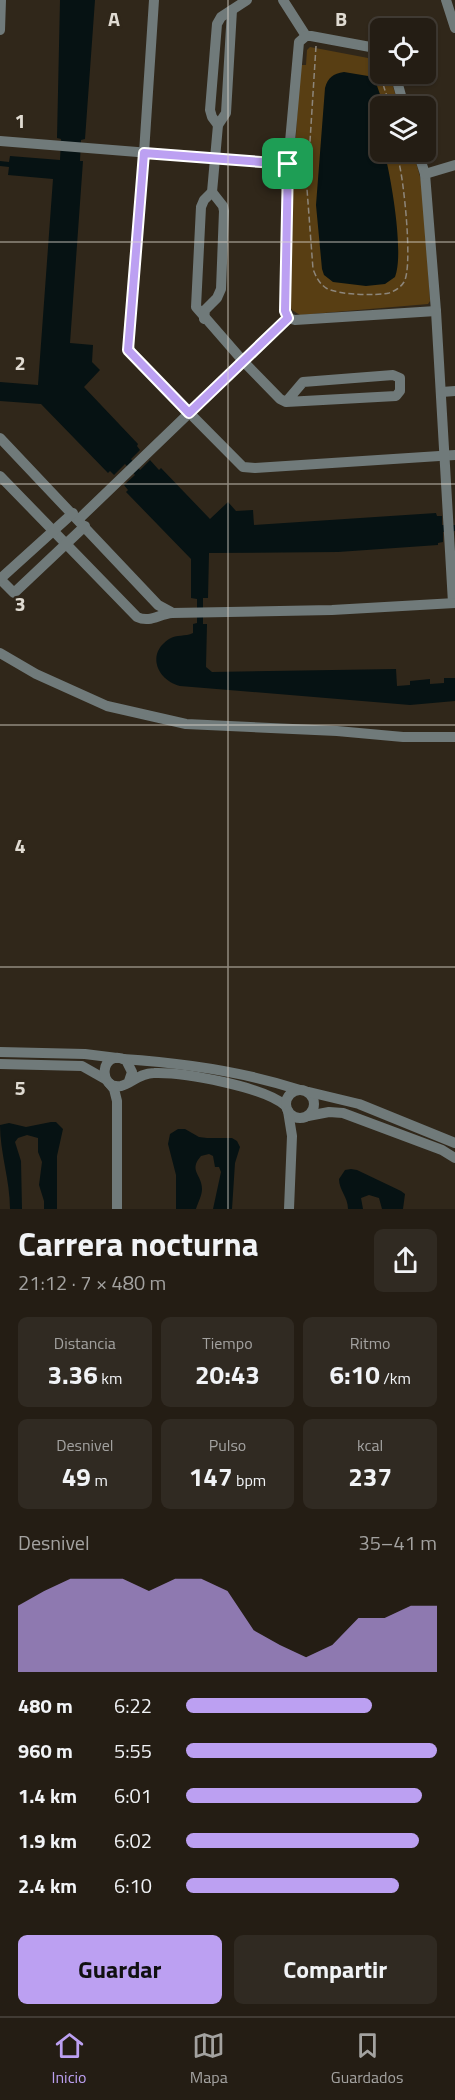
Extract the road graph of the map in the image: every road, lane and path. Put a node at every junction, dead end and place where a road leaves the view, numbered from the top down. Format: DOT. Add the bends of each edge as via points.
graph roads {
  1 [pos="1,0"];
  2 [pos="154,0"];
  3 [pos="247,0"];
  4 [pos="283,0"];
  5 [pos="446,0"];
  6 [pos="232,10"];
  7 [pos="455,28"];
  8 [pos="0,30"];
  9 [pos="306,36"];
  10 [pos="316,46"];
  11 [pos="370,47"];
  12 [pos="218,125"];
  13 [pos="0,141"];
  14 [pos="144,153"];
  15 [pos="216,157"];
  16 [pos="401,162"];
  17 [pos="421,162"];
  18 [pos="288,164"];
  19 [pos="455,165"];
  20 [pos="425,174"];
  21 [pos="212,192"];
  22 [pos="436,311"];
  23 [pos="288,318"];
  24 [pos="204,319"];
  25 [pos="243,361"];
  26 [pos="455,391"];
  27 [pos="442,392"];
  28 [pos="286,402"];
  29 [pos="189,413"];
  30 [pos="0,438"];
  31 [pos="450,455"];
  32 [pos="0,476"];
  33 [pos="79,520"];
  34 [pos="52,530"];
  35 [pos="67,545"];
  36 [pos="0,579"];
  37 [pos="454,603"];
  38 [pos="172,613"];
  39 [pos="0,653"];
  40 [pos="455,737"];
  41 [pos="0,1052"];
  42 [pos="120,1058"];
  43 [pos="0,1064"];
  44 [pos="107,1080"];
  45 [pos="128,1082"];
  46 [pos="304,1091"];
  47 [pos="117,1101"];
  48 [pos="287,1108"];
  49 [pos="306,1117"];
  50 [pos="292,1136"];
  51 [pos="455,1143"];
  52 [pos="455,1158"];
  53 [pos="117,1209"];
  54 [pos="289,1209"];
  1 -- 8 [label="street"];
  2 -- 14 [label="street"];
  3 -- 6 [label="street"];
  4 -- 9 [label="street"];
  5 -- 7 [label="street"];
  6 -- 12 [label="street" via="226,113"];
  6 -- 12 [label="street" via="218,24 210,110"];
  9 -- 11 [label="street"];
  9 -- 18 [label="street" via="298,47"];
  10 -- 16 [label="path" via="307,189 313,269 327,289 387,293 404,281 407,265"];
  12 -- 15 [label="street"];
  13 -- 14 [label="street"];
  14 -- 15 [label="street"];
  14 -- 29 [label="street" via="128,350"];
  15 -- 18 [label="street"];
  15 -- 21 [label="street"];
  17 -- 20 [label="street"];
  18 -- 23 [label="street"];
  19 -- 20 [label="street"];
  20 -- 22 [label="street"];
  21 -- 24 [label="street" via="201,207 195,303"];
  21 -- 24 [label="street" via="224,211 221,290 205,310"];
  22 -- 23 [label="street"];
  22 -- 27 [label="street"];
  23 -- 25 [label="street"];
  24 -- 25 [label="street"];
  25 -- 28 [label="street"];
  25 -- 29 [label="street"];
  26 -- 27 [label="street"];
  27 -- 31 [label="street"];
  28 -- 28 [label="street" via="396,396 400,378 393,375 303,382"];
  29 -- 31 [label="street" via="239,465 249,468"];
  29 -- 33 [label="street"];
  30 -- 33 [label="street"];
  31 -- 37 [label="street"];
  32 -- 34 [label="street"];
  33 -- 34 [label="street"];
  33 -- 35 [label="street"];
  33 -- 38 [label="street" via="158,605"];
  34 -- 35 [label="street"];
  34 -- 36 [label="street"];
  35 -- 36 [label="street" via="14,593"];
  35 -- 38 [label="street" via="137,617 148,620"];
  37 -- 38 [label="street"];
  39 -- 40 [label="street" via="107,706 186,724"];
  41 -- 42 [label="street"];
  42 -- 44 [label="street" via="106,1065"];
  42 -- 45 [label="street" via="132,1068"];
  42 -- 46 [label="street" via="217,1069 265,1078"];
  43 -- 44 [label="street" via="82,1066"];
  44 -- 45 [label="street" via="117,1086"];
  44 -- 47 [label="street"];
  45 -- 47 [label="street"];
  45 -- 48 [label="street" via="154,1073 204,1079 264,1093"];
  46 -- 48 [label="street" via="291,1094"];
  46 -- 49 [label="street" via="315,1104"];
  46 -- 51 [label="street" via="359,1104"];
  47 -- 53 [label="street"];
  48 -- 49 [label="street" via="295,1117"];
  48 -- 50 [label="street"];
  49 -- 50 [label="street"];
  49 -- 52 [label="street" via="343,1113"];
  50 -- 54 [label="street"];
}
